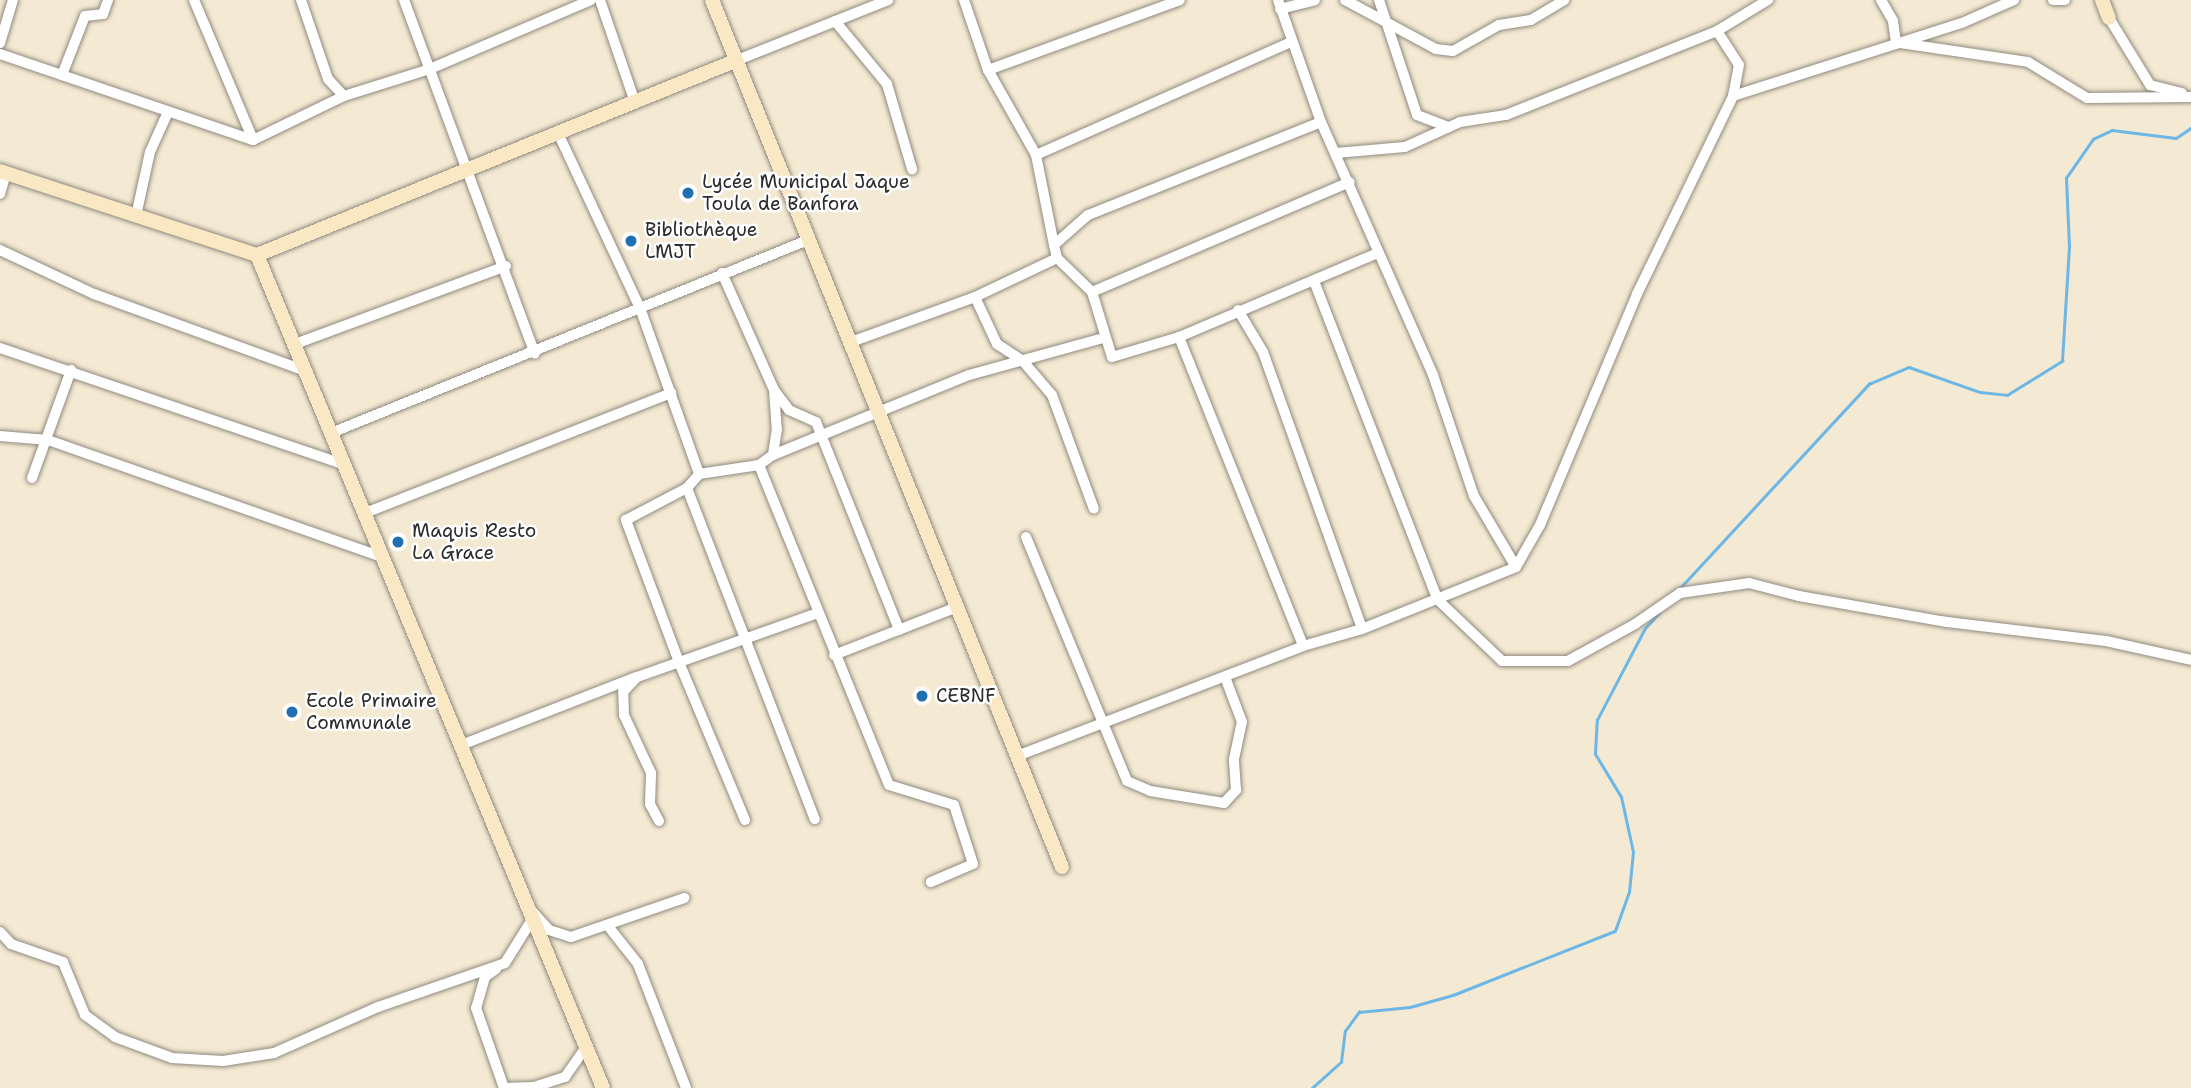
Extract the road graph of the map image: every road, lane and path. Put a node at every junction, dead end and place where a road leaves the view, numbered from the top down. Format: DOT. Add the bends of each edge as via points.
graph roads {
  1 [pos="13,0"];
  2 [pos="108,0"];
  3 [pos="194,0"];
  4 [pos="302,0"];
  5 [pos="404,0"];
  6 [pos="591,0"];
  7 [pos="600,0"];
  8 [pos="712,0"];
  9 [pos="888,0"];
  10 [pos="964,0"];
  11 [pos="1180,0"];
  12 [pos="1315,0"];
  13 [pos="1345,0"];
  14 [pos="1379,0"];
  15 [pos="1564,0"];
  16 [pos="1768,0"];
  17 [pos="1881,0"];
  18 [pos="2014,0"];
  19 [pos="2053,0"];
  20 [pos="2064,0"];
  21 [pos="2102,0"];
  22 [pos="1279,5"];
  23 [pos="2109,18"];
  24 [pos="835,21"];
  25 [pos="1386,22"];
  26 [pos="1717,31"];
  27 [pos="1291,42"];
  28 [pos="0,43"];
  29 [pos="1896,43"];
  30 [pos="0,54"];
  31 [pos="735,61"];
  32 [pos="430,69"];
  33 [pos="988,70"];
  34 [pos="62,75"];
  35 [pos="344,96"];
  36 [pos="1733,96"];
  37 [pos="2191,96"];
  38 [pos="635,102"];
  39 [pos="169,112"];
  40 [pos="1321,122"];
  41 [pos="1449,127"];
  42 [pos="558,133"];
  43 [pos="253,140"];
  44 [pos="1336,153"];
  45 [pos="1036,155"];
  46 [pos="912,169"];
  47 [pos="467,170"];
  48 [pos="3,172"];
  49 [pos="1350,182"];
  50 [pos="0,194"];
  51 [pos="136,216"];
  52 [pos="808,240"];
  53 [pos="1054,245"];
  54 [pos="0,250"];
  55 [pos="1378,253"];
  56 [pos="257,255"];
  57 [pos="1057,258"];
  58 [pos="506,266"];
  59 [pos="722,273"];
  60 [pos="1314,281"];
  61 [pos="1092,292"];
  62 [pos="975,297"];
  63 [pos="640,308"];
  64 [pos="1238,310"];
  65 [pos="1179,337"];
  66 [pos="1103,338"];
  67 [pos="851,342"];
  68 [pos="295,344"];
  69 [pos="0,348"];
  70 [pos="535,354"];
  71 [pos="1022,360"];
  72 [pos="71,370"];
  73 [pos="306,370"];
  74 [pos="774,390"];
  75 [pos="671,393"];
  76 [pos="879,410"];
  77 [pos="331,433"];
  78 [pos="0,436"];
  79 [pos="822,436"];
  80 [pos="48,440"];
  81 [pos="773,455"];
  82 [pos="345,465"];
  83 [pos="760,465"];
  84 [pos="699,474"];
  85 [pos="32,478"];
  86 [pos="687,488"];
  87 [pos="1094,509"];
  88 [pos="365,513"];
  89 [pos="1026,537"];
  90 [pos="383,557"];
  91 [pos="1516,567"];
  92 [pos="1438,600"];
  93 [pos="957,607"];
  94 [pos="818,613"];
  95 [pos="1362,629"];
  96 [pos="899,630"];
  97 [pos="746,639"];
  98 [pos="1303,646"];
  99 [pos="834,655"];
  100 [pos="2191,660"];
  101 [pos="679,662"];
  102 [pos="637,677"];
  103 [pos="1225,677"];
  104 [pos="1104,722"];
  105 [pos="461,745"];
  106 [pos="1017,757"];
  107 [pos="815,819"];
  108 [pos="745,820"];
  109 [pos="659,821"];
  110 [pos="1062,867"];
  111 [pos="931,882"];
  112 [pos="684,898"];
  113 [pos="531,913"];
  114 [pos="608,926"];
  115 [pos="0,932"];
  116 [pos="505,963"];
  117 [pos="587,1045"];
  118 [pos="504,1088"];
  119 [pos="603,1088"];
  120 [pos="686,1088"];
  1 -- 28 [label="street"];
  2 -- 34 [label="street" via="103,13 85,16"];
  3 -- 43 [label="street"];
  4 -- 35 [label="street" via="328,79"];
  5 -- 32 [label="street"];
  6 -- 32 [label="street"];
  7 -- 38 [label="street"];
  8 -- 31 [label="street"];
  9 -- 24 [label="street"];
  10 -- 33 [label="street"];
  11 -- 33 [label="street"];
  12 -- 22 [label="street"];
  13 -- 25 [label="street"];
  14 -- 25 [label="street"];
  15 -- 25 [label="street" via="1531,20 1481,33 1454,51 1436,49"];
  16 -- 26 [label="street"];
  17 -- 29 [label="street" via="1893,21"];
  18 -- 29 [label="street"];
  19 -- 20 [label="street"];
  21 -- 23 [label="street"];
  22 -- 27 [label="street"];
  23 -- 37 [label="street" via="2150,85"];
  24 -- 31 [label="street"];
  24 -- 46 [label="street" via="887,83"];
  25 -- 41 [label="street" via="1417,115"];
  26 -- 36 [label="street" via="1739,65"];
  26 -- 41 [label="street" via="1506,115"];
  27 -- 40 [label="street"];
  27 -- 45 [label="street"];
  29 -- 36 [label="street"];
  29 -- 37 [label="street" via="2028,62 2087,98"];
  30 -- 34 [label="street"];
  31 -- 38 [label="street"];
  31 -- 52 [label="street"];
  32 -- 35 [label="street"];
  32 -- 47 [label="street"];
  33 -- 45 [label="street"];
  34 -- 39 [label="street"];
  35 -- 43 [label="street"];
  36 -- 91 [label="street" via="1637,294 1540,525"];
  38 -- 42 [label="street"];
  39 -- 43 [label="street"];
  39 -- 51 [label="street" via="150,152"];
  40 -- 44 [label="street"];
  40 -- 53 [label="street" via="1088,215"];
  41 -- 44 [label="street" via="1405,147"];
  42 -- 47 [label="street"];
  42 -- 63 [label="street"];
  44 -- 49 [label="street"];
  45 -- 53 [label="street"];
  47 -- 56 [label="street"];
  47 -- 58 [label="street"];
  48 -- 50 [label="street"];
  48 -- 51 [label="street"];
  49 -- 55 [label="street"];
  49 -- 61 [label="street"];
  51 -- 56 [label="street"];
  52 -- 59 [label="street"];
  52 -- 67 [label="street"];
  53 -- 57 [label="street"];
  54 -- 73 [label="street" via="94,293"];
  55 -- 60 [label="street"];
  55 -- 91 [label="street" via="1433,375 1474,496"];
  56 -- 68 [label="street"];
  57 -- 61 [label="street"];
  57 -- 62 [label="street"];
  58 -- 68 [label="street"];
  58 -- 70 [label="street"];
  59 -- 63 [label="street"];
  59 -- 74 [label="street"];
  60 -- 64 [label="street"];
  60 -- 92 [label="street"];
  61 -- 66 [label="street"];
  62 -- 67 [label="street"];
  62 -- 71 [label="street" via="998,344"];
  63 -- 70 [label="street"];
  63 -- 75 [label="street"];
  64 -- 65 [label="street"];
  64 -- 95 [label="street" via="1263,352"];
  65 -- 66 [label="street" via="1112,357"];
  65 -- 98 [label="street"];
  66 -- 71 [label="street"];
  67 -- 76 [label="street"];
  68 -- 73 [label="street"];
  69 -- 72 [label="street"];
  70 -- 77 [label="street"];
  71 -- 76 [label="street"];
  71 -- 87 [label="street" via="1052,395"];
  72 -- 80 [label="street"];
  72 -- 82 [label="street"];
  73 -- 77 [label="street"];
  74 -- 79 [label="street" via="789,410 816,422"];
  74 -- 81 [label="street" via="777,429"];
  75 -- 84 [label="street"];
  75 -- 88 [label="street"];
  76 -- 79 [label="street"];
  76 -- 93 [label="street"];
  77 -- 82 [label="street"];
  78 -- 80 [label="street"];
  79 -- 81 [label="street"];
  79 -- 96 [label="street"];
  80 -- 85 [label="street"];
  80 -- 90 [label="street"];
  81 -- 83 [label="street"];
  82 -- 88 [label="street"];
  83 -- 84 [label="street"];
  83 -- 94 [label="street"];
  84 -- 86 [label="street"];
  86 -- 97 [label="street"];
  86 -- 101 [label="street" via="626,520"];
  88 -- 90 [label="street"];
  89 -- 104 [label="street"];
  90 -- 105 [label="street"];
  91 -- 92 [label="street"];
  92 -- 95 [label="street"];
  92 -- 100 [label="street" via="1502,661 1568,661 1680,593 1749,583 1947,622 2106,641"];
  93 -- 96 [label="street"];
  93 -- 106 [label="street"];
  94 -- 97 [label="street"];
  94 -- 99 [label="street"];
  95 -- 98 [label="street"];
  96 -- 99 [label="street"];
  97 -- 101 [label="street"];
  97 -- 107 [label="street"];
  98 -- 103 [label="street"];
  99 -- 111 [label="street" via="889,785 954,805 974,864"];
  101 -- 102 [label="street"];
  101 -- 108 [label="street"];
  102 -- 105 [label="street"];
  102 -- 109 [label="street" via="624,692 624,715 651,774 650,804"];
  103 -- 104 [label="street"];
  103 -- 104 [label="street" via="1242,722 1234,759 1236,790 1224,803 1150,791 1127,781"];
  104 -- 106 [label="street"];
  105 -- 113 [label="street"];
  106 -- 110 [label="street"];
  112 -- 114 [label="street"];
  113 -- 114 [label="street" via="549,930 571,937"];
  113 -- 116 [label="street"];
  113 -- 117 [label="street"];
  114 -- 120 [label="street" via="638,964"];
  115 -- 116 [label="street" via="10,944 63,962 85,1015 115,1037 185,1059 223,1061 274,1053 378,1007"];
  116 -- 118 [label="street" via="485,977 476,1008"];
  117 -- 118 [label="street" via="565,1077 534,1087"];
  117 -- 119 [label="street"];
}
